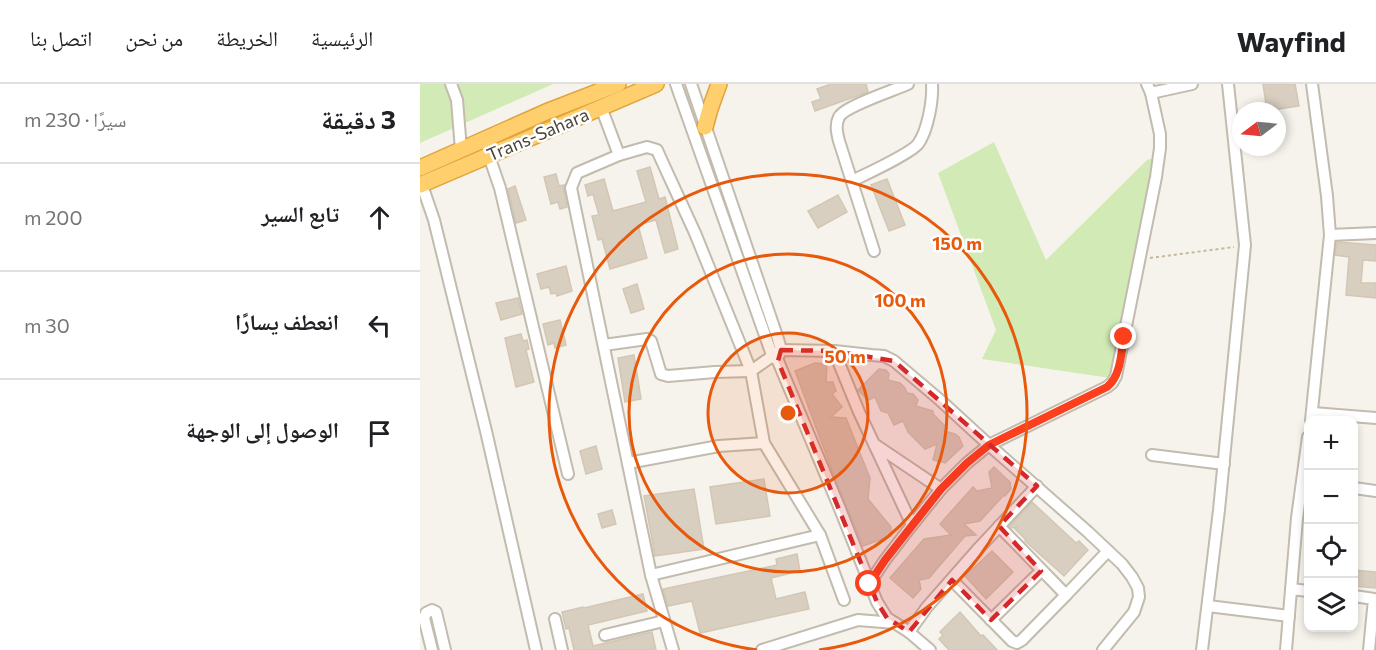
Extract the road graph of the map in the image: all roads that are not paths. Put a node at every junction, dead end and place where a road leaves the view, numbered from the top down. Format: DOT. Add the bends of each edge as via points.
graph roads {
  1 [pos="451,84"];
  2 [pos="618,84"];
  3 [pos="656,84"];
  4 [pos="676,84"];
  5 [pos="690,84"];
  6 [pos="719,84"];
  7 [pos="908,84"];
  8 [pos="932,84"];
  9 [pos="1192,84"];
  10 [pos="1228,84"];
  11 [pos="1312,84"];
  12 [pos="1149,88"];
  13 [pos="601,107"];
  14 [pos="705,127"];
  15 [pos="461,150"];
  16 [pos="619,155"];
  17 [pos="489,156"];
  18 [pos="423,166"];
  19 [pos="852,181"];
  20 [pos="425,183"];
  21 [pos="1376,233"];
  22 [pos="1330,235"];
  23 [pos="874,251"];
  24 [pos="604,345"];
  25 [pos="834,351"];
  26 [pos="777,356"];
  27 [pos="751,371"];
  28 [pos="1312,416"];
  29 [pos="1358,417"];
  30 [pos="1376,418"];
  31 [pos="764,443"];
  32 [pos="873,443"];
  33 [pos="989,445"];
  34 [pos="1152,455"];
  35 [pos="627,463"];
  36 [pos="1224,464"];
  37 [pos="568,474"];
  38 [pos="1037,486"];
  39 [pos="941,489"];
  40 [pos="1304,489"];
  41 [pos="1358,489"];
  42 [pos="1376,491"];
  43 [pos="912,525"];
  44 [pos="999,526"];
  45 [pos="820,535"];
  46 [pos="1108,551"];
  47 [pos="1041,571"];
  48 [pos="651,575"];
  49 [pos="952,580"];
  50 [pos="869,584"];
  51 [pos="1291,589"];
  52 [pos="1304,591"];
  53 [pos="1066,595"];
  54 [pos="1358,597"];
  55 [pos="1375,599"];
  56 [pos="844,600"];
  57 [pos="1208,606"];
  58 [pos="1289,615"];
  59 [pos="555,619"];
  60 [pos="991,620"];
  61 [pos="664,621"];
  62 [pos="895,623"];
  63 [pos="909,632"];
  64 [pos="605,636"];
  65 [pos="432,650"];
  66 [pos="445,650"];
  67 [pos="536,650"];
  68 [pos="562,650"];
  69 [pos="673,650"];
  70 [pos="762,650"];
  71 [pos="930,650"];
  72 [pos="1103,650"];
  73 [pos="1202,650"];
  74 [pos="1286,650"];
  75 [pos="1369,650"];
  1 -- 15 [label="street" via="457,100"];
  2 -- 15 [label="highway, Trans-Sahara"];
  3 -- 13 [label="highway, Trans-Sahara"];
  4 -- 26 [label="street"];
  5 -- 14 [label="street"];
  6 -- 14 [label="highway"];
  7 -- 19 [label="street" via="840,115 837,131"];
  8 -- 19 [label="street" via="928,119 918,144"];
  9 -- 12 [label="street"];
  10 -- 36 [label="street" via="1245,245"];
  11 -- 22 [label="street"];
  12 -- 33 [label="street" via="1160,147 1116,376 1107,387"];
  13 -- 16 [label="street"];
  13 -- 17 [label="highway, Trans-Sahara"];
  14 -- 26 [label="street"];
  15 -- 18 [label="highway, Trans-Sahara"];
  16 -- 24 [label="street" via="577,173 571,188"];
  16 -- 27 [label="street" via="647,147 657,150"];
  17 -- 20 [label="highway, Trans-Sahara"];
  17 -- 37 [label="street"];
  18 -- 20 [label="highway" via="431,172"];
  19 -- 23 [label="street"];
  20 -- 67 [label="street"];
  21 -- 22 [label="street"];
  22 -- 28 [label="street"];
  24 -- 27 [label="street" via="647,339 661,374 668,376"];
  24 -- 35 [label="street"];
  25 -- 26 [label="street"];
  25 -- 32 [label="street"];
  25 -- 33 [label="street" via="884,356 894,361"];
  26 -- 27 [label="street"];
  26 -- 50 [label="street"];
  27 -- 31 [label="street"];
  29 -- 30 [label="street"];
  31 -- 35 [label="street" via="719,446"];
  31 -- 45 [label="street"];
  32 -- 39 [label="street"];
  32 -- 43 [label="street"];
  33 -- 38 [label="street"];
  33 -- 39 [label="street"];
  34 -- 36 [label="street"];
  35 -- 48 [label="street"];
  36 -- 57 [label="street"];
  38 -- 44 [label="street"];
  38 -- 46 [label="street"];
  39 -- 43 [label="street"];
  40 -- 51 [label="street" via="1297,518"];
  41 -- 42 [label="street"];
  43 -- 50 [label="street"];
  44 -- 47 [label="street"];
  44 -- 49 [label="street"];
  45 -- 48 [label="street"];
  45 -- 56 [label="street"];
  46 -- 53 [label="street"];
  46 -- 72 [label="street" via="1132,576 1139,597 1134,612"];
  47 -- 53 [label="street"];
  47 -- 60 [label="street"];
  48 -- 61 [label="street"];
  49 -- 60 [label="street"];
  49 -- 63 [label="street"];
  50 -- 62 [label="street" via="887,618"];
  51 -- 52 [label="street"];
  51 -- 58 [label="street"];
  53 -- 60 [label="street" via="1017,643"];
  54 -- 55 [label="street"];
  55 -- 75 [label="street"];
  57 -- 58 [label="street"];
  57 -- 73 [label="street"];
  58 -- 74 [label="street"];
  59 -- 68 [label="street"];
  61 -- 64 [label="street"];
  61 -- 69 [label="street"];
  62 -- 63 [label="street"];
  62 -- 70 [label="street" via="858,620"];
  63 -- 71 [label="street"];
  65 -- 66 [label="street" via="424,618 432,610 436,612"];
}
